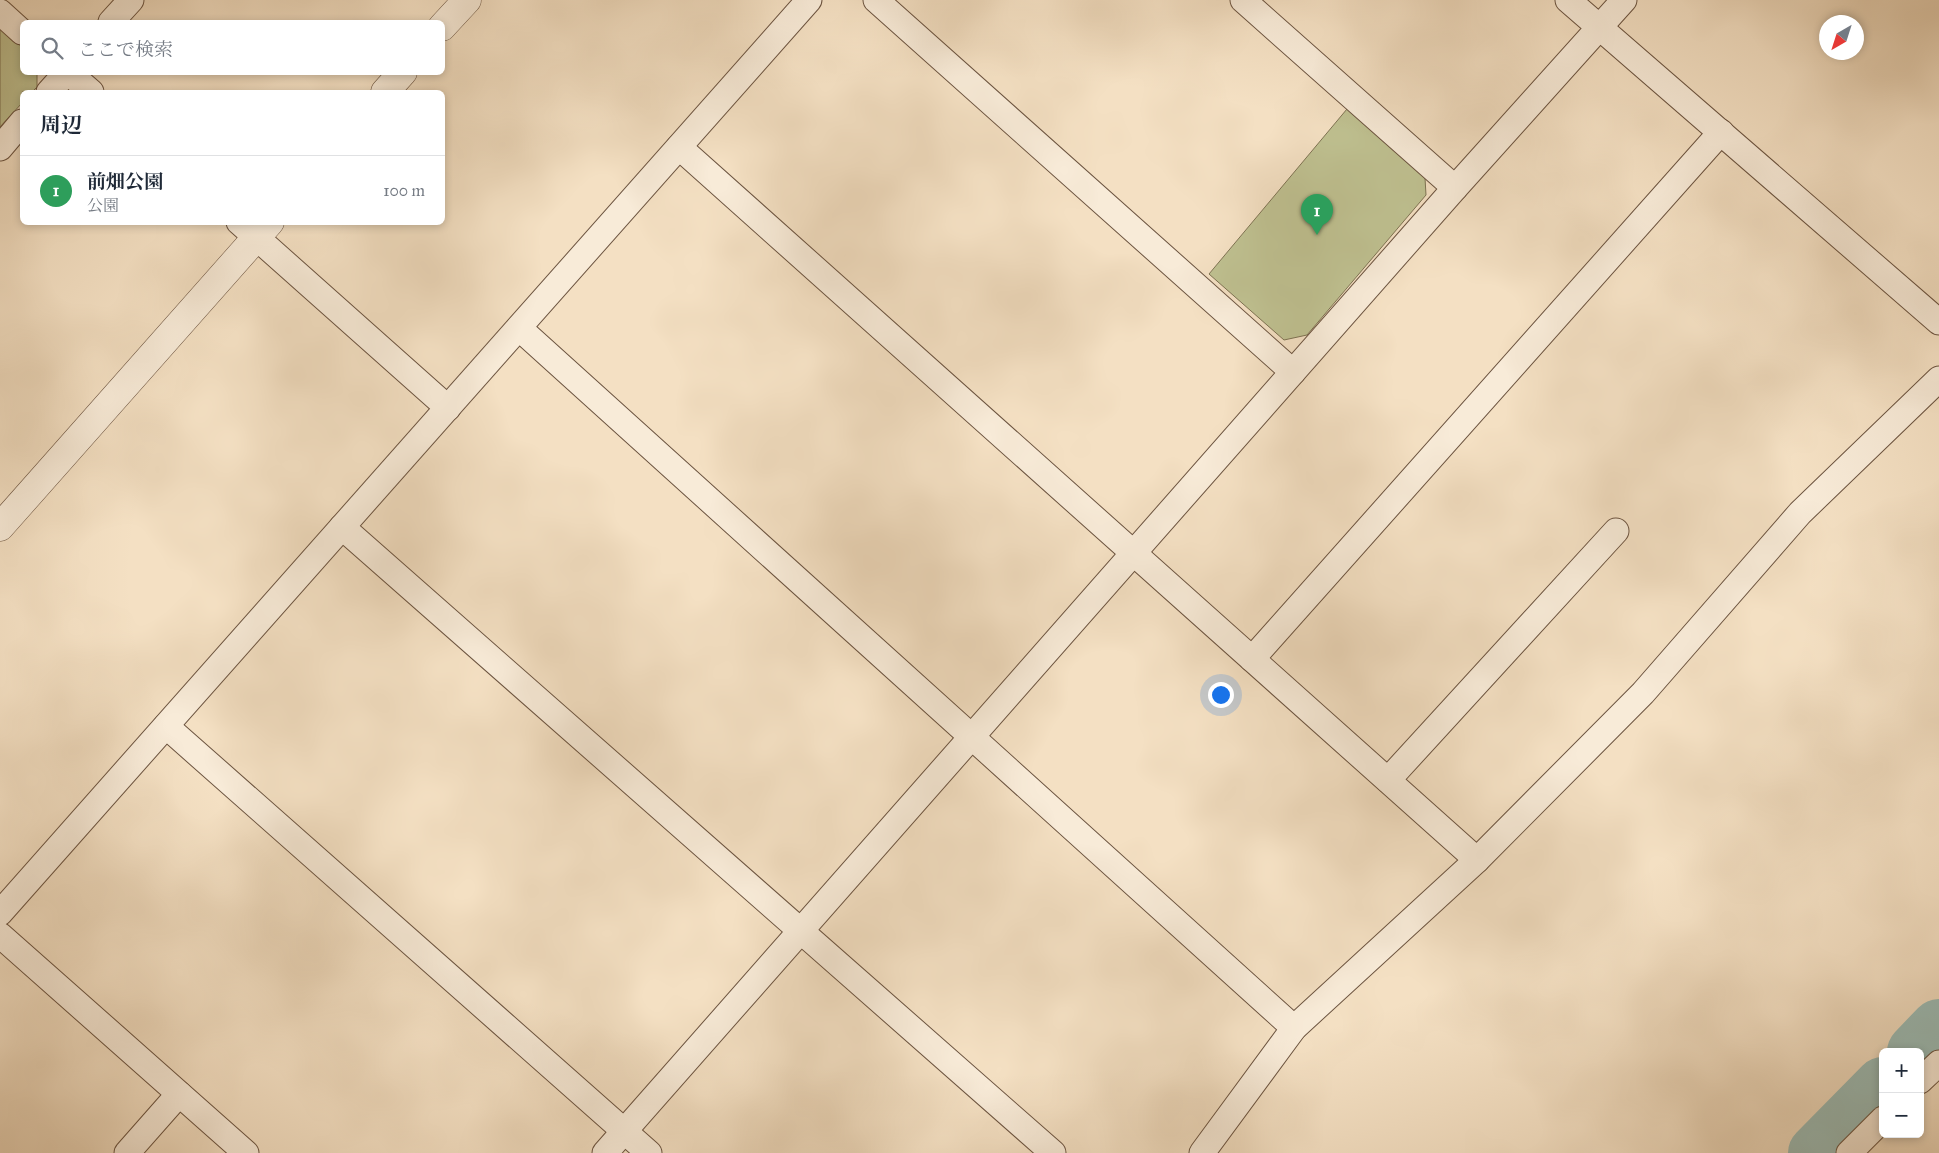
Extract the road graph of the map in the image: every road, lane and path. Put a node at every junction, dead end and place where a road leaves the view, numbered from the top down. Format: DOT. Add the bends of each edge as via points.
graph roads {
  1 [pos="131,0"];
  2 [pos="467,0"];
  3 [pos="809,0"];
  4 [pos="876,0"];
  5 [pos="1243,0"];
  6 [pos="1568,0"];
  7 [pos="1624,0"];
  8 [pos="0,12"];
  9 [pos="114,20"];
  10 [pos="445,24"];
  11 [pos="1600,27"];
  12 [pos="20,30"];
  13 [pos="65,75"];
  14 [pos="71,75"];
  15 [pos="400,75"];
  16 [pos="51,90"];
  17 [pos="89,90"];
  18 [pos="387,90"];
  19 [pos="20,124"];
  20 [pos="1721,132"];
  21 [pos="679,147"];
  22 [pos="0,148"];
  23 [pos="1455,188"];
  24 [pos="255,228"];
  25 [pos="1939,322"];
  26 [pos="519,328"];
  27 [pos="1293,372"];
  28 [pos="1939,379"];
  29 [pos="448,408"];
  30 [pos="0,527"];
  31 [pos="342,527"];
  32 [pos="1616,531"];
  33 [pos="1133,553"];
  34 [pos="1252,659"];
  35 [pos="166,726"];
  36 [pos="972,736"];
  37 [pos="1388,780"];
  38 [pos="1477,860"];
  39 [pos="0,913"];
  40 [pos="801,931"];
  41 [pos="0,935"];
  42 [pos="1294,1028"];
  43 [pos="1939,1063"];
  44 [pos="1924,1078"];
  45 [pos="179,1094"];
  46 [pos="1879,1123"];
  47 [pos="624,1131"];
  48 [pos="127,1153"];
  49 [pos="246,1153"];
  50 [pos="605,1153"];
  51 [pos="649,1153"];
  52 [pos="1053,1153"];
  53 [pos="1202,1153"];
  54 [pos="1849,1153"];
  1 -- 9 [label="street"];
  2 -- 10 [label="street"];
  3 -- 21 [label="street"];
  4 -- 27 [label="street"];
  5 -- 23 [label="street"];
  6 -- 11 [label="street"];
  7 -- 11 [label="street"];
  8 -- 12 [label="street"];
  11 -- 20 [label="street"];
  11 -- 23 [label="street"];
  13 -- 16 [label="street"];
  14 -- 17 [label="street"];
  15 -- 18 [label="street"];
  19 -- 22 [label="street"];
  20 -- 25 [label="street"];
  20 -- 34 [label="street"];
  21 -- 26 [label="street"];
  21 -- 33 [label="street"];
  23 -- 27 [label="street"];
  24 -- 29 [label="street"];
  24 -- 30 [label="street"];
  26 -- 29 [label="street"];
  26 -- 36 [label="street"];
  27 -- 33 [label="street"];
  28 -- 38 [label="street" via="1800,513 1643,693"];
  29 -- 31 [label="street"];
  31 -- 35 [label="street"];
  31 -- 40 [label="street"];
  32 -- 37 [label="street"];
  33 -- 34 [label="street"];
  33 -- 36 [label="street"];
  34 -- 37 [label="street"];
  35 -- 39 [label="street"];
  35 -- 47 [label="street"];
  36 -- 40 [label="street"];
  36 -- 42 [label="street"];
  37 -- 38 [label="street"];
  38 -- 42 [label="street"];
  40 -- 47 [label="street"];
  40 -- 52 [label="street"];
  41 -- 45 [label="street"];
  42 -- 53 [label="street"];
  43 -- 44 [label="street"];
  45 -- 48 [label="street"];
  45 -- 49 [label="street"];
  46 -- 54 [label="street"];
  47 -- 50 [label="street"];
  47 -- 51 [label="street"];
}
